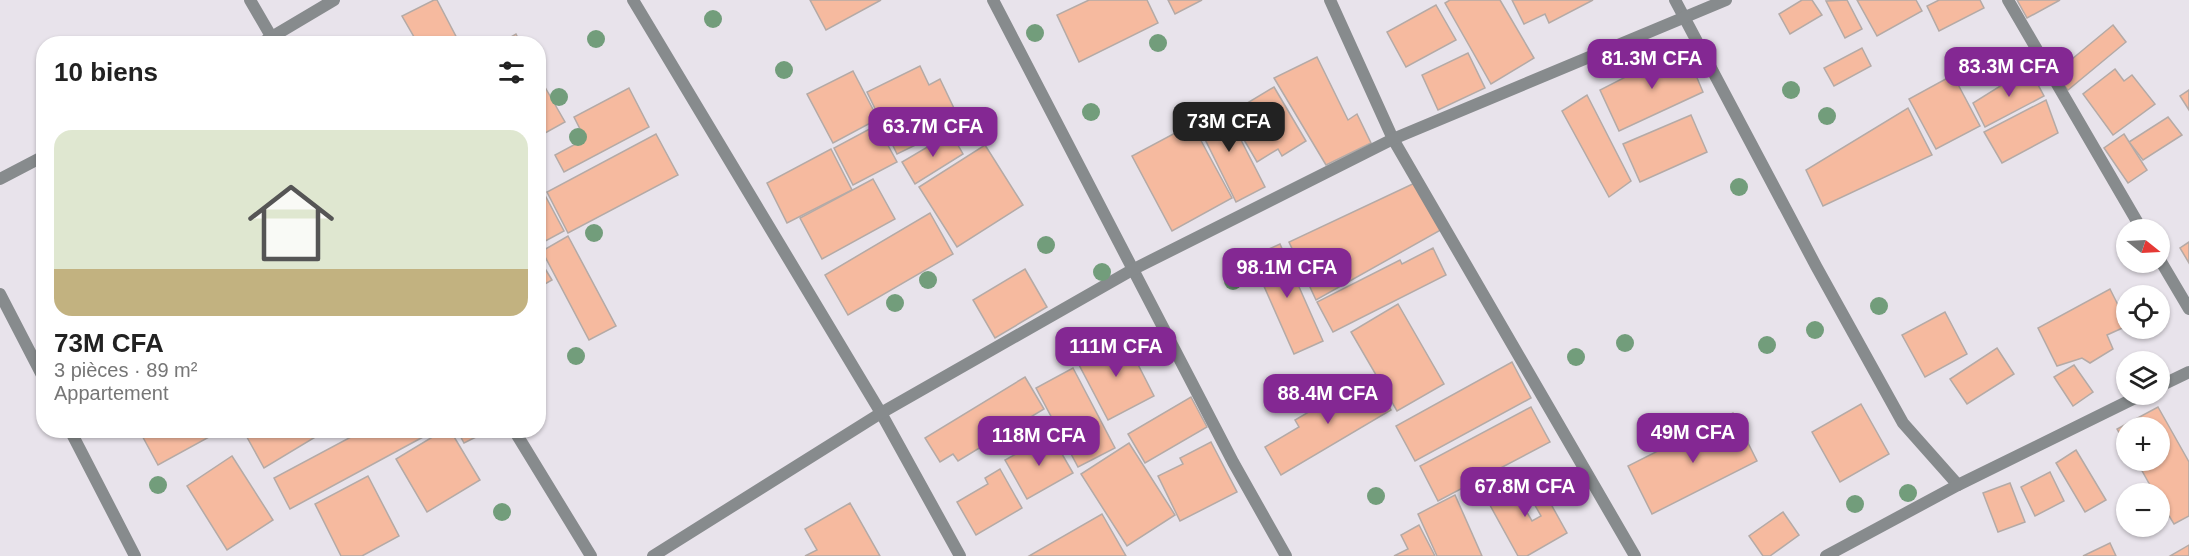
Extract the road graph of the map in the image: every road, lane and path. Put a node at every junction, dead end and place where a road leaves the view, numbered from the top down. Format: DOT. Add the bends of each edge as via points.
graph roads {
  1 [pos="250,0"];
  2 [pos="334,0"];
  3 [pos="633,0"];
  4 [pos="993,0"];
  5 [pos="1330,0"];
  6 [pos="1675,0"];
  7 [pos="1726,0"];
  8 [pos="2008,0"];
  9 [pos="1686,19"];
  10 [pos="266,36"];
  11 [pos="278,36"];
  12 [pos="1393,139"];
  13 [pos="36,160"];
  14 [pos="0,179"];
  15 [pos="2136,219"];
  16 [pos="1132,270"];
  17 [pos="2168,273"];
  18 [pos="0,294"];
  19 [pos="2189,309"];
  20 [pos="36,363"];
  21 [pos="2189,372"];
  22 [pos="2170,381"];
  23 [pos="2121,405"];
  24 [pos="880,413"];
  25 [pos="74,438"];
  26 [pos="519,438"];
  27 [pos="1958,485"];
  28 [pos="135,556"];
  29 [pos="591,556"];
  30 [pos="653,556"];
  31 [pos="960,556"];
  32 [pos="1286,556"];
  33 [pos="1635,556"];
  34 [pos="1826,556"];
  1 -- 10 [label="street"];
  2 -- 11 [label="street"];
  3 -- 24 [label="street"];
  4 -- 16 [label="street"];
  5 -- 12 [label="street"];
  6 -- 9 [label="street"];
  7 -- 9 [label="street"];
  8 -- 15 [label="street"];
  9 -- 12 [label="street"];
  9 -- 27 [label="street" via="1903,423"];
  12 -- 16 [label="street"];
  12 -- 33 [label="street"];
  13 -- 14 [label="street"];
  16 -- 24 [label="street"];
  16 -- 32 [label="street"];
  17 -- 19 [label="street"];
  18 -- 20 [label="street"];
  21 -- 22 [label="street"];
  23 -- 27 [label="street"];
  24 -- 30 [label="street"];
  24 -- 31 [label="street"];
  25 -- 28 [label="street"];
  26 -- 29 [label="street"];
  27 -- 34 [label="street"];
}
